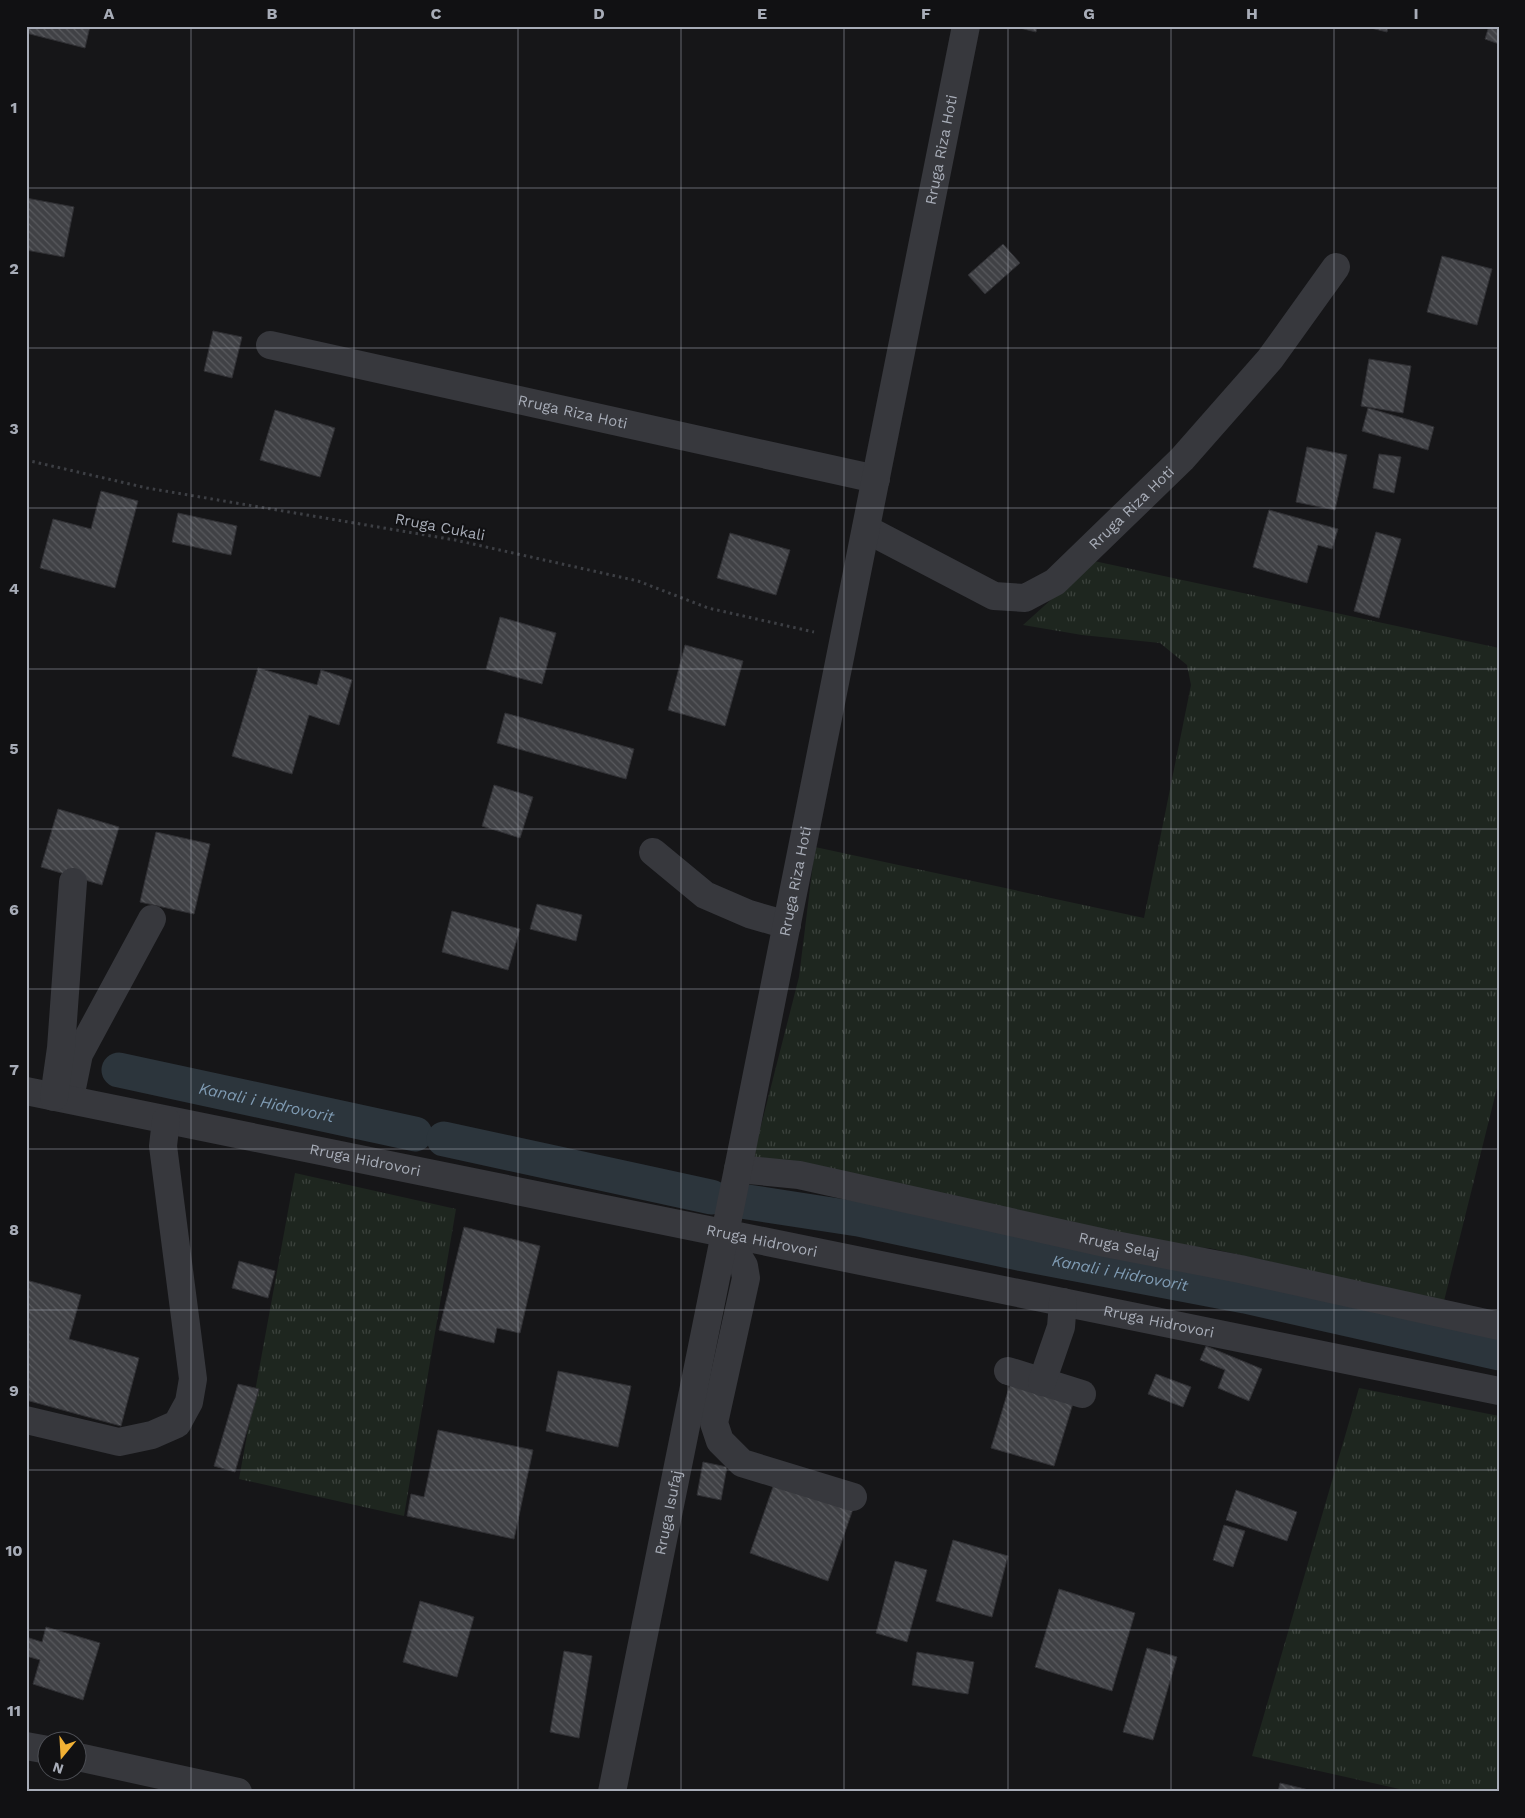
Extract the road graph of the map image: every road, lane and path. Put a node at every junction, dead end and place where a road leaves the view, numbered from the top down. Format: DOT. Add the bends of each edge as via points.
graph roads {
  1 [pos="966,26"];
  2 [pos="1336,267"];
  3 [pos="270,345"];
  4 [pos="26,460"];
  5 [pos="876,479"];
  6 [pos="866,529"];
  7 [pos="844,638"];
  8 [pos="653,852"];
  9 [pos="73,882"];
  10 [pos="152,919"];
  11 [pos="787,925"];
  12 [pos="26,1091"];
  13 [pos="62,1099"];
  14 [pos="166,1120"];
  15 [pos="738,1169"];
  16 [pos="725,1234"];
  17 [pos="1063,1302"];
  18 [pos="1499,1326"];
  19 [pos="1008,1371"];
  20 [pos="1042,1382"];
  21 [pos="1499,1390"];
  22 [pos="1082,1394"];
  23 [pos="26,1420"];
  24 [pos="853,1497"];
  25 [pos="88,1759"];
  26 [pos="238,1792"];
  27 [pos="612,1792"];
  1 -- 5 [label="street, Rruga Riza Hoti"];
  2 -- 6 [label="street, Rruga Riza Hoti" via="1270,359 1182,459 1055,582 1025,598 994,596"];
  3 -- 5 [label="street, Rruga Riza Hoti"];
  4 -- 7 [label="path, Rruga Cukali" via="147,488 455,540 638,581 708,608"];
  5 -- 6 [label="street, Rruga Riza Hoti"];
  6 -- 7 [label="street, Rruga Riza Hoti"];
  7 -- 11 [label="street, Rruga Riza Hoti"];
  8 -- 11 [label="street" via="705,895 749,914"];
  9 -- 13 [label="street" via="62,1048"];
  10 -- 13 [label="street" via="79,1054"];
  11 -- 15 [label="street, Rruga Riza Hoti"];
  12 -- 13 [label="street, Rruga Hidrovori"];
  13 -- 14 [label="street, Rruga Hidrovori"];
  14 -- 16 [label="street, Rruga Hidrovori"];
  14 -- 23 [label="street" via="163,1146 193,1379 190,1402 177,1424 119,1442"];
  15 -- 16 [label="street, Rruga Riza Hoti"];
  15 -- 18 [label="street, Rruga Selaj" via="799,1175"];
  16 -- 17 [label="street, Rruga Hidrovori"];
  16 -- 24 [label="street" via="744,1266 746,1278 714,1423 720,1442 742,1463"];
  16 -- 27 [label="street, Rruga Isufaj"];
  17 -- 20 [label="street" via="1060,1327"];
  17 -- 21 [label="street, Rruga Hidrovori"];
  19 -- 20 [label="street"];
  20 -- 22 [label="street"];
  25 -- 26 [label="street"];
}
